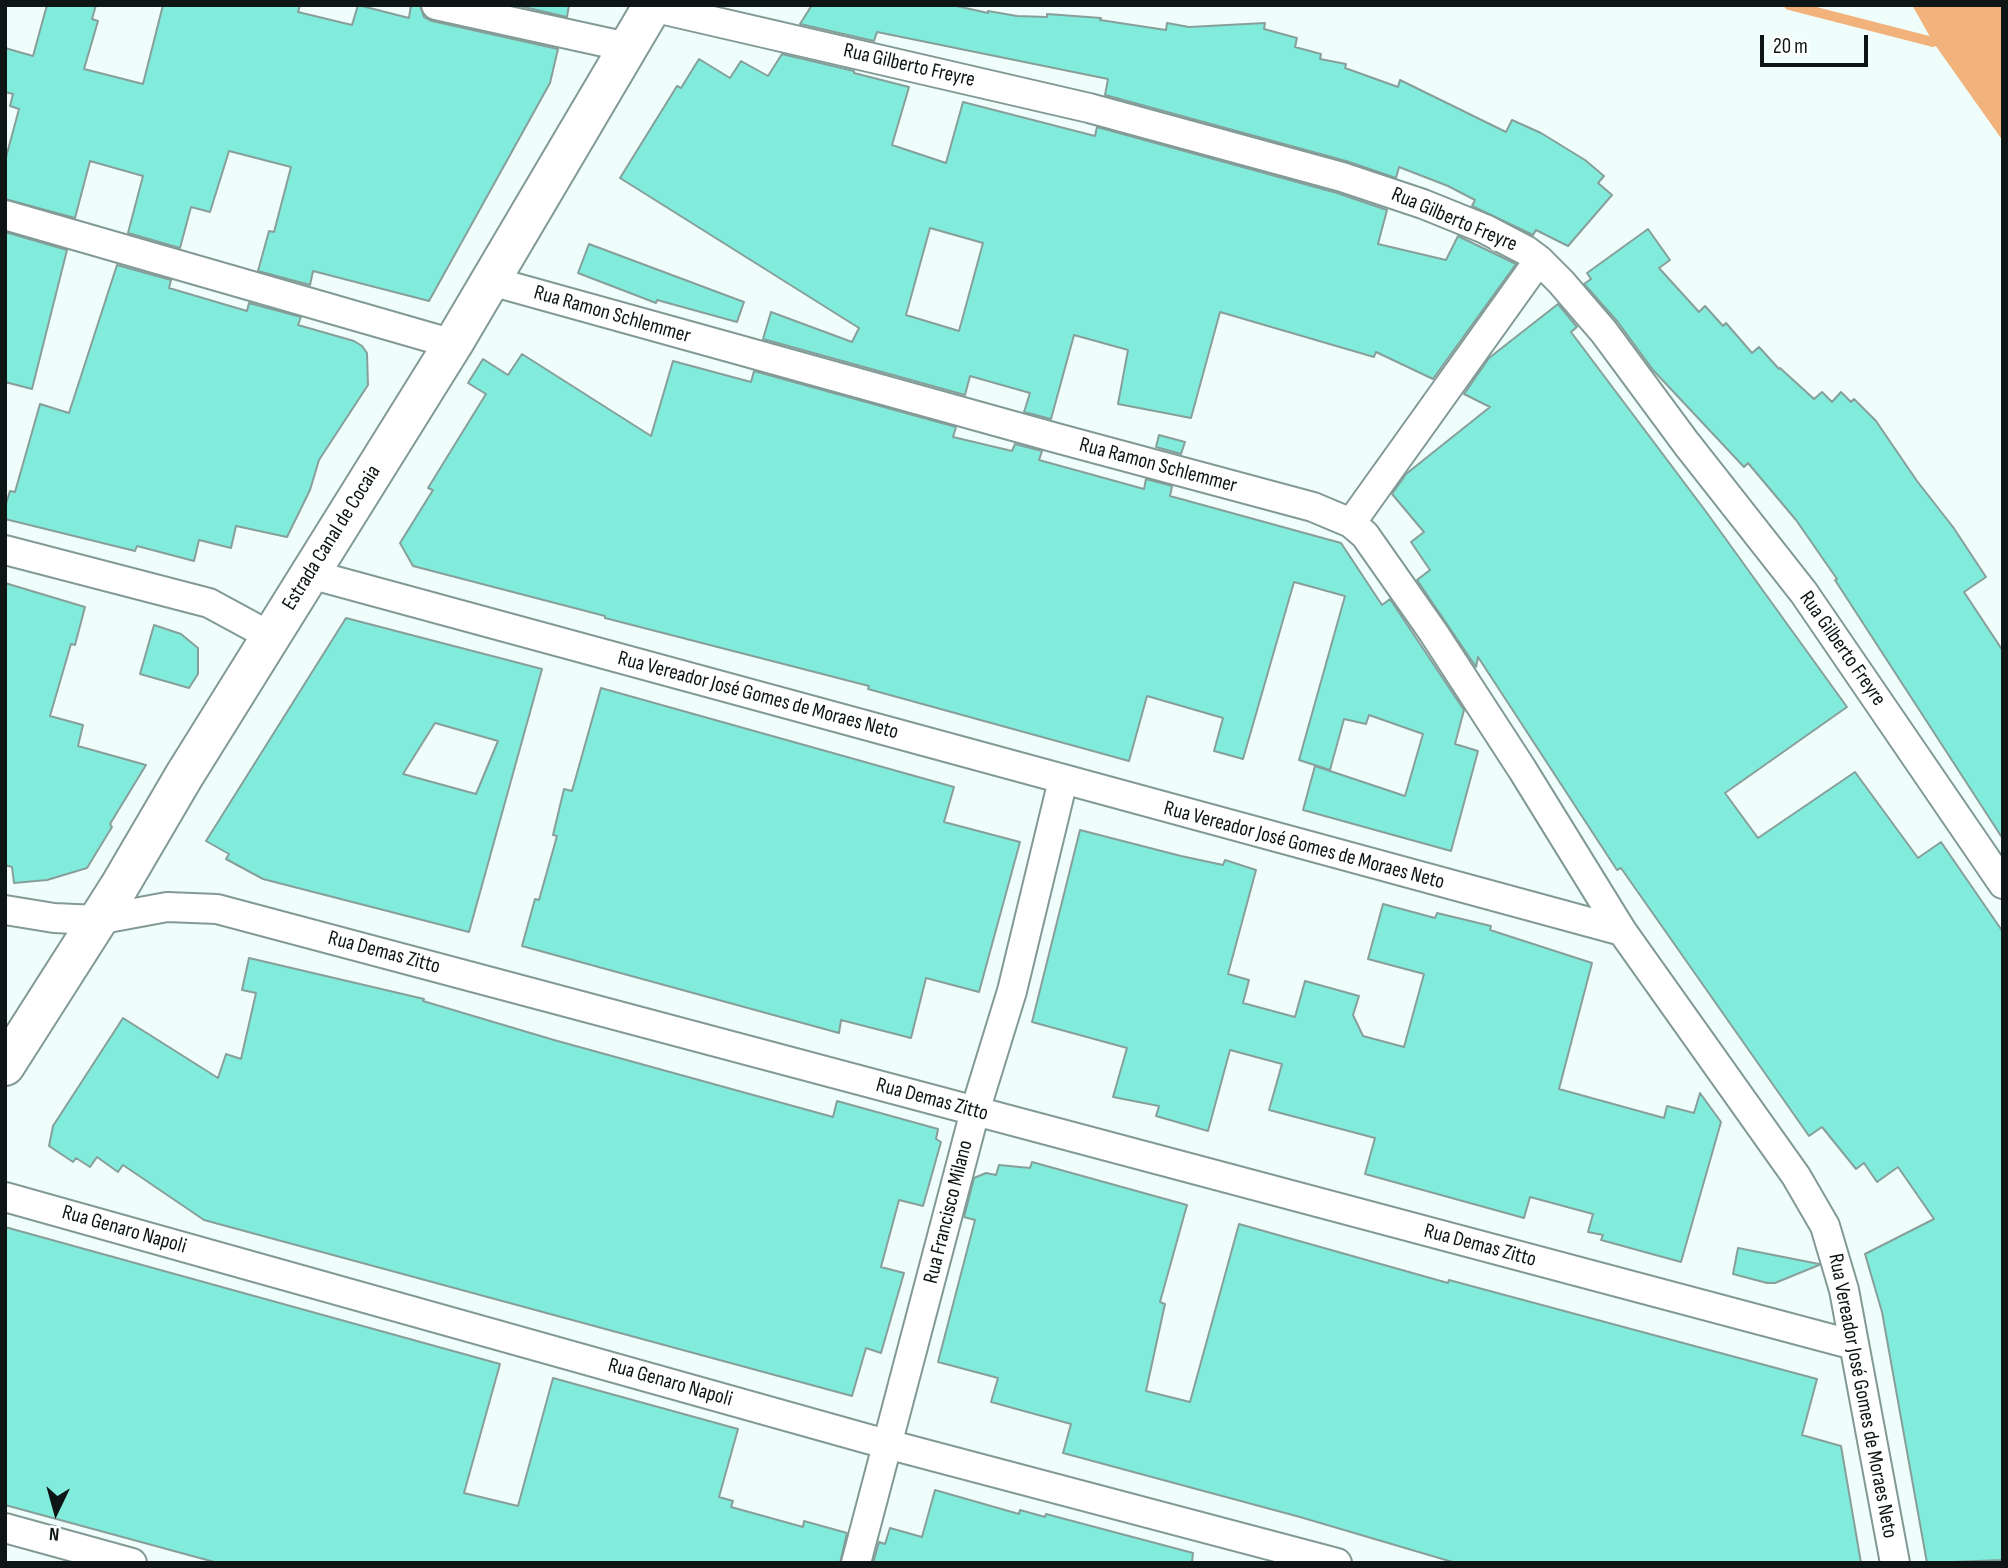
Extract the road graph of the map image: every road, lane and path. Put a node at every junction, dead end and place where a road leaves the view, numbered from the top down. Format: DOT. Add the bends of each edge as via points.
graph roads {
  1 [pos="436,5"];
  2 [pos="652,6"];
  3 [pos="627,47"];
  4 [pos="5,215"];
  5 [pos="1539,260"];
  6 [pos="491,281"];
  7 [pos="453,344"];
  8 [pos="1351,523"];
  9 [pos="5,550"];
  10 [pos="310,575"];
  11 [pos="270,636"];
  12 [pos="1063,780"];
  13 [pos="2003,884"];
  14 [pos="5,910"];
  15 [pos="97,920"];
  16 [pos="1622,931"];
  17 [pos="5,1066"];
  18 [pos="975,1111"];
  19 [pos="5,1197"];
  20 [pos="1854,1345"];
  21 [pos="889,1444"];
  22 [pos="5,1528"];
  23 [pos="132,1563"];
  24 [pos="856,1563"];
  25 [pos="1337,1563"];
  26 [pos="1895,1563"];
  1 -- 3 [label="street"];
  2 -- 3 [label="main road, Estrada Canal de Cocaia"];
  2 -- 5 [label="street, Rua Gilberto Freyre" via="1089,108 1342,177 1485,229"];
  3 -- 6 [label="main road, Estrada Canal de Cocaia"];
  4 -- 7 [label="street"];
  5 -- 8 [label="street"];
  5 -- 13 [label="street, Rua Gilberto Freyre" via="1604,332 1804,593"];
  6 -- 7 [label="main road, Estrada Canal de Cocaia"];
  6 -- 8 [label="street, Rua Ramon Schlemmer" via="1313,507"];
  7 -- 10 [label="main road, Estrada Canal de Cocaia"];
  8 -- 16 [label="street, Rua Ramon Schlemmer" via="1382,556 1433,632"];
  9 -- 11 [label="street" via="209,603"];
  10 -- 11 [label="main road, Estrada Canal de Cocaia"];
  10 -- 12 [label="street, Rua Vereador José Gomes de Moraes Neto"];
  11 -- 15 [label="main road, Estrada Canal de Cocaia"];
  12 -- 16 [label="street, Rua Vereador José Gomes de Moraes Neto"];
  12 -- 18 [label="street, Rua Francisco Milano" via="1012,991"];
  14 -- 15 [label="street, Rua Demas Zitto"];
  15 -- 17 [label="main road, Estrada Canal de Cocaia"];
  15 -- 18 [label="street, Rua Demas Zitto" via="167,907 217,909"];
  16 -- 20 [label="street, Rua Vereador José Gomes de Moraes Neto" via="1796,1176 1825,1226"];
  18 -- 20 [label="street, Rua Demas Zitto"];
  18 -- 21 [label="street, Rua Francisco Milano"];
  19 -- 21 [label="street, Rua Genaro Napoli"];
  20 -- 26 [label="street, Rua Vereador José Gomes de Moraes Neto"];
  21 -- 24 [label="street, Rua Francisco Milano"];
  21 -- 25 [label="street, Rua Genaro Napoli"];
  22 -- 23 [label="street"];
}
